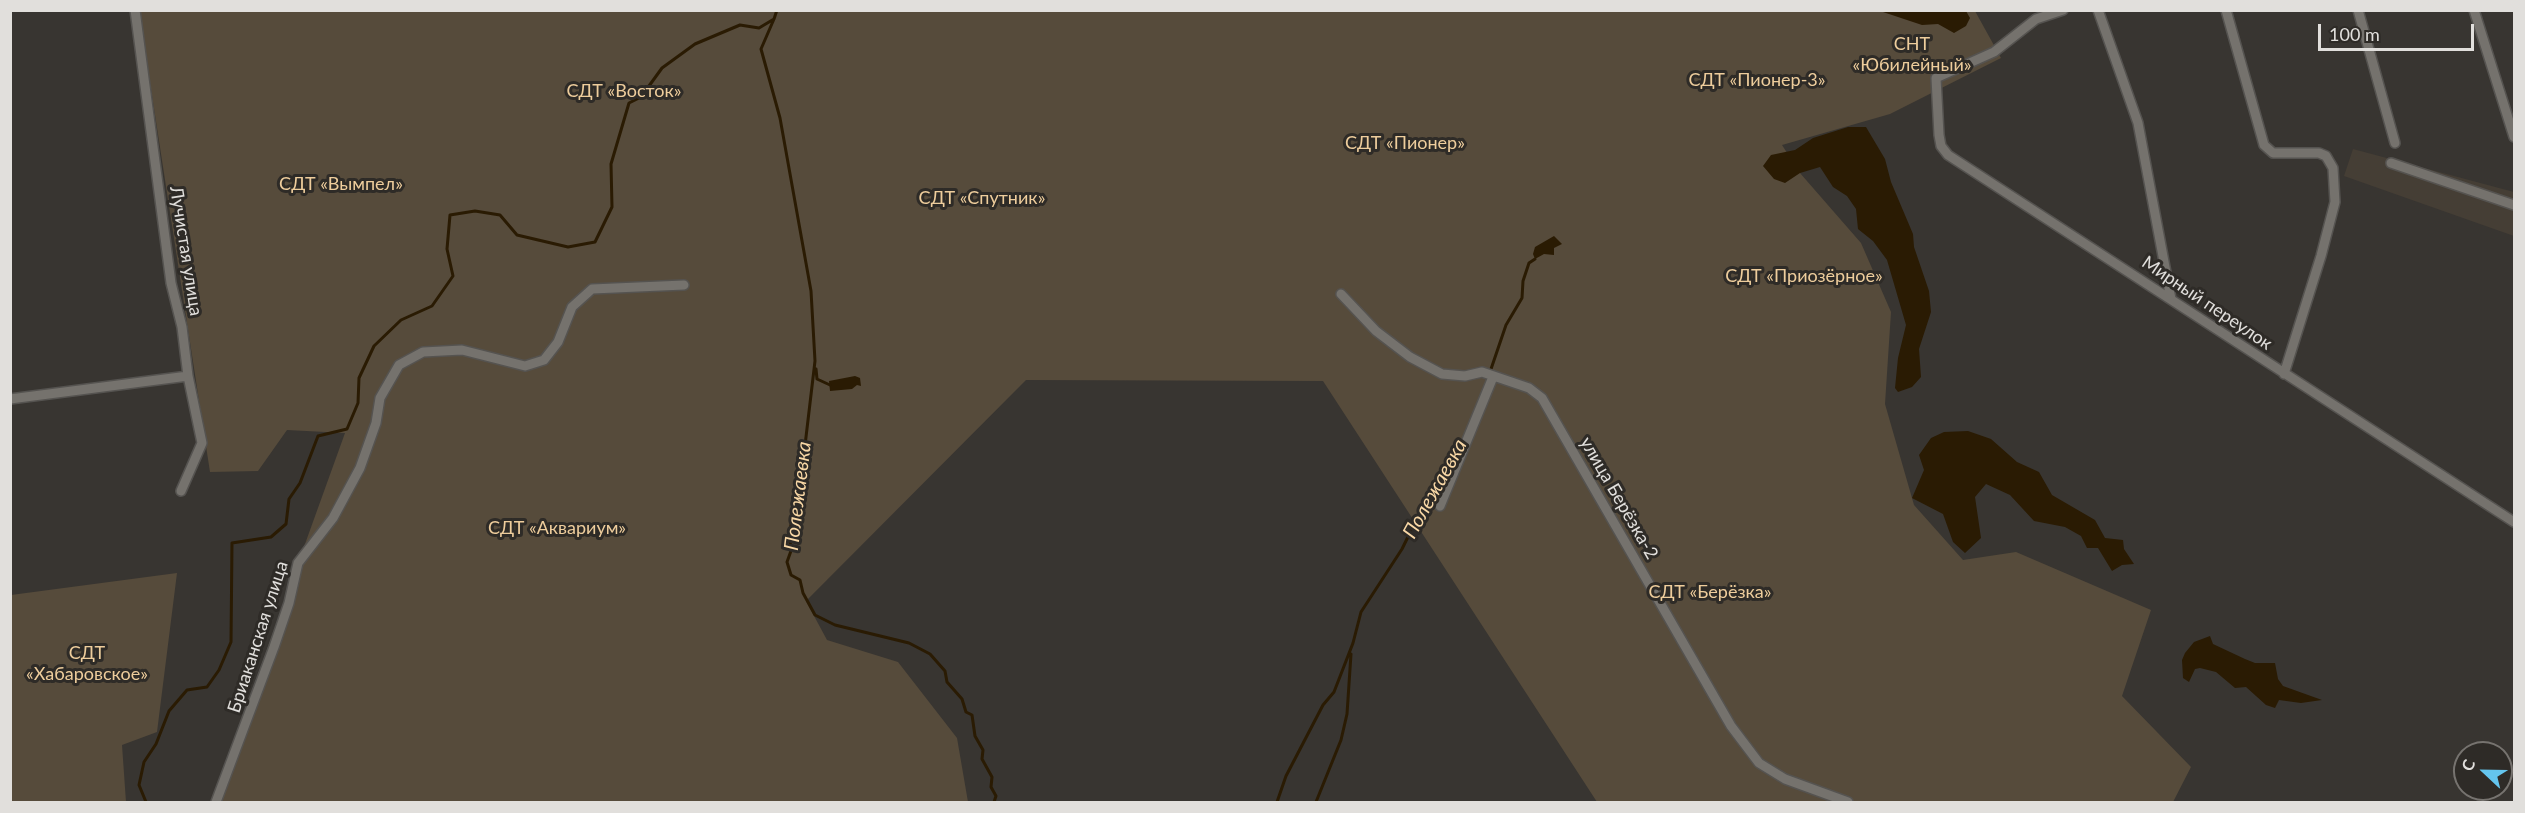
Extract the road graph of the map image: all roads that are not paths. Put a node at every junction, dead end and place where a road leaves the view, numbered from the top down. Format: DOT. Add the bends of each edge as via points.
graph roads {
  1 [pos="135,10"];
  2 [pos="2063,10"];
  3 [pos="2098,10"];
  4 [pos="2226,10"];
  5 [pos="2358,10"];
  6 [pos="2474,10"];
  7 [pos="2514,137"];
  8 [pos="2395,143"];
  9 [pos="2391,163"];
  10 [pos="2514,205"];
  11 [pos="684,285"];
  12 [pos="1341,294"];
  13 [pos="2171,299"];
  14 [pos="2284,374"];
  15 [pos="188,376"];
  16 [pos="1493,377"];
  17 [pos="10,399"];
  18 [pos="182,491"];
  19 [pos="1440,506"];
  20 [pos="2514,522"];
  21 [pos="216,802"];
  22 [pos="1848,802"];
  1 -- 15 [label="street, Лучистая улица" via="171,283"];
  2 -- 13 [label="street, Мирный переулок" via="2036,19 1994,52 1936,78 1941,146 1948,155"];
  3 -- 13 [label="street" via="2138,123"];
  4 -- 14 [label="street" via="2264,145 2273,153 2319,153 2326,156 2333,168 2335,202"];
  5 -- 8 [label="street"];
  6 -- 7 [label="street"];
  9 -- 10 [label="street"];
  11 -- 21 [label="street, Бриаканская улица" via="592,288 572,307 558,342 544,360 525,366 462,350 423,352 399,365 380,398 376,423 360,468 333,518 298,563 278,636"];
  12 -- 16 [label="street, улица Берёзка-2" via="1410,357 1442,374 1465,376 1482,372"];
  13 -- 14 [label="street, Мирный переулок"];
  14 -- 20 [label="street, Мирный переулок"];
  15 -- 17 [label="street"];
  15 -- 18 [label="street, Лучистая улица" via="202,443"];
  16 -- 19 [label="street"];
  16 -- 22 [label="street, улица Берёзка-2" via="1529,388 1548,405 1731,726 1759,763 1785,779"];
}
